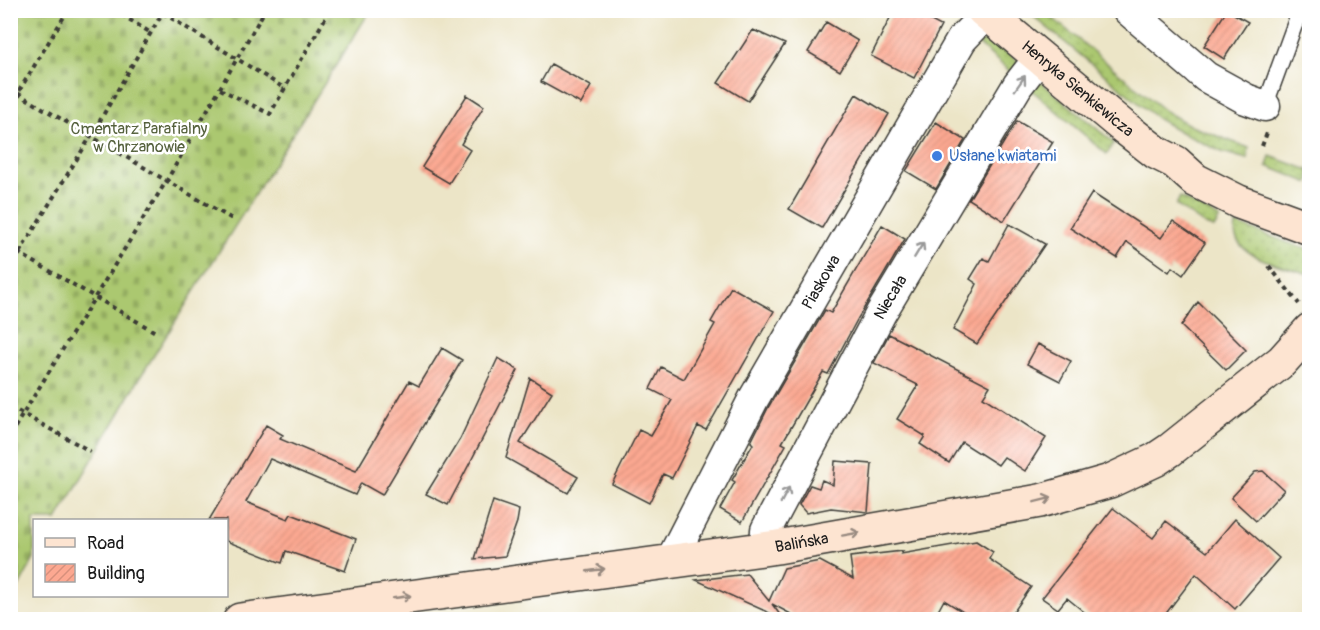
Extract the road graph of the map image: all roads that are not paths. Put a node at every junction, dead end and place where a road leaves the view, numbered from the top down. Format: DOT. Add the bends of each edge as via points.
graph roads {
  1 [pos="1128,10"];
  2 [pos="1300,10"];
  3 [pos="984,12"];
  4 [pos="1039,58"];
  5 [pos="1265,106"];
  6 [pos="1175,162"];
  7 [pos="1310,211"];
  8 [pos="1310,228"];
  9 [pos="1307,321"];
  10 [pos="765,548"];
  11 [pos="671,560"];
  12 [pos="240,620"];
  1 -- 5 [label="street" via="1206,77"];
  2 -- 5 [label="lane"];
  3 -- 4 [label="street, Henryka Sienkiewicza"];
  3 -- 11 [label="street, Piaskowa" via="962,39 760,388"];
  4 -- 6 [label="street, Henryka Sienkiewicza" via="1157,153"];
  10 -- 4 [label="street, Niecała, one-way" via="766,530 881,313 1018,85"];
  6 -- 7 [label="street, Henryka Sienkiewicza" via="1248,183"];
  6 -- 8 [label="street, Henryka Sienkiewicza" via="1215,191"];
  10 -- 9 [label="street, Balińska, one-way" via="1040,501 1110,480 1170,450 1282,362"];
  10 -- 11 [label="street, Balińska"];
  12 -- 11 [label="street, Balińska, one-way"];
}
